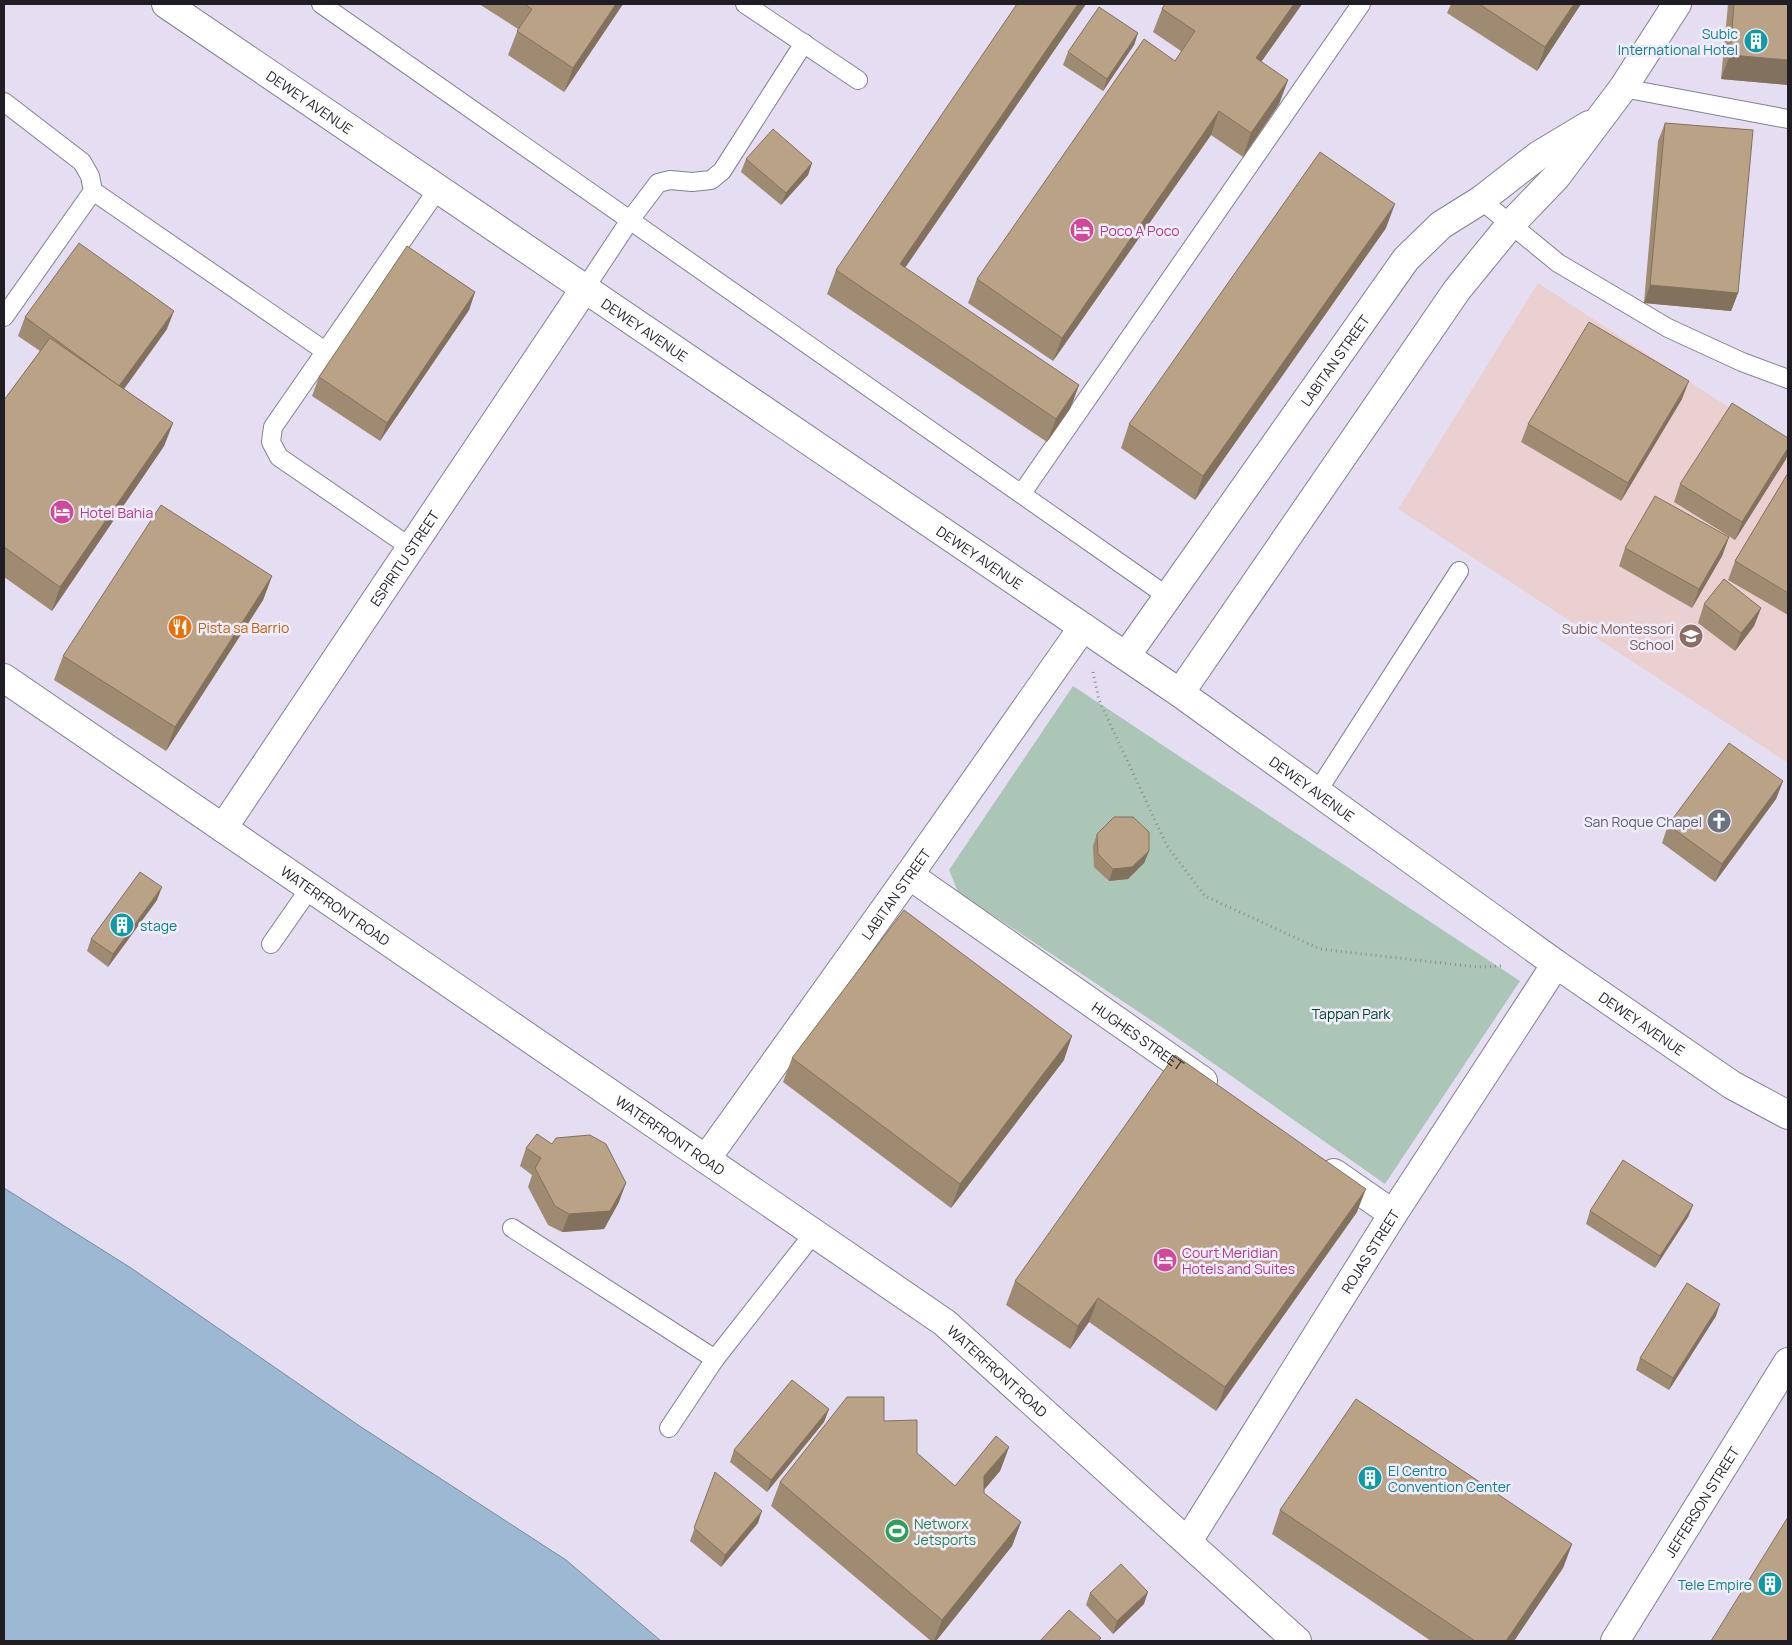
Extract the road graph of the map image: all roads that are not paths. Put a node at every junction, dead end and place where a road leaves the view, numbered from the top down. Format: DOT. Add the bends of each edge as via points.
graph roads {
  1 [pos="166,4"];
  2 [pos="321,4"];
  3 [pos="745,4"];
  4 [pos="1361,4"];
  5 [pos="1677,4"];
  6 [pos="804,43"];
  7 [pos="858,80"];
  8 [pos="1623,88"];
  9 [pos="4,102"];
  10 [pos="1599,119"];
  11 [pos="1788,119"];
  12 [pos="438,189"];
  13 [pos="93,191"];
  14 [pos="1481,200"];
  15 [pos="630,220"];
  16 [pos="1510,225"];
  17 [pos="585,288"];
  18 [pos="4,317"];
  19 [pos="325,351"];
  20 [pos="1788,379"];
  21 [pos="1022,493"];
  22 [pos="410,547"];
  23 [pos="1459,571"];
  24 [pos="1167,596"];
  25 [pos="1083,627"];
  26 [pos="1126,656"];
  27 [pos="4,678"];
  28 [pos="1180,693"];
  29 [pos="1317,792"];
  30 [pos="223,828"];
  31 [pos="909,875"];
  32 [pos="310,888"];
  33 [pos="271,944"];
  34 [pos="1556,964"];
  35 [pos="1224,1095"];
  36 [pos="1788,1115"];
  37 [pos="1312,1158"];
  38 [pos="706,1159"];
  39 [pos="1393,1214"];
  40 [pos="512,1228"];
  41 [pos="814,1232"];
  42 [pos="715,1359"];
  43 [pos="1788,1362"];
  44 [pos="669,1428"];
  45 [pos="1188,1541"];
  46 [pos="1297,1641"];
  47 [pos="1615,1641"];
  1 -- 12 [label="street, DEWEY AVENUE"];
  2 -- 15 [label="lane"];
  3 -- 6 [label="lane"];
  4 -- 21 [label="lane"];
  5 -- 8 [label="street, LABITAN STREET"];
  6 -- 7 [label="lane"];
  6 -- 15 [label="lane" via="722,171 711,180 658,183"];
  8 -- 10 [label="street, LABITAN STREET"];
  8 -- 11 [label="lane"];
  9 -- 13 [label="lane" via="82,162 90,176"];
  10 -- 14 [label="street, LABITAN STREET" via="1539,155"];
  10 -- 16 [label="street, LABITAN STREET" via="1556,177"];
  12 -- 17 [label="street, DEWEY AVENUE"];
  12 -- 19 [label="lane"];
  13 -- 18 [label="lane"];
  13 -- 19 [label="lane"];
  14 -- 16 [label="lane"];
  14 -- 24 [label="street, LABITAN STREET" via="1441,225 1406,259"];
  15 -- 17 [label="lane"];
  15 -- 21 [label="lane"];
  16 -- 20 [label="lane" via="1558,263 1668,328"];
  16 -- 28 [label="street, LABITAN STREET" via="1457,290"];
  17 -- 22 [label="street, ESPIRITU STREET"];
  17 -- 25 [label="street, DEWEY AVENUE"];
  19 -- 22 [label="lane" via="273,427 271,442 279,457"];
  21 -- 24 [label="lane"];
  22 -- 30 [label="street, ESPIRITU STREET"];
  23 -- 29 [label="lane"];
  24 -- 26 [label="street, LABITAN STREET"];
  25 -- 26 [label="street, DEWEY AVENUE"];
  25 -- 31 [label="street, LABITAN STREET"];
  26 -- 28 [label="street, DEWEY AVENUE"];
  27 -- 30 [label="street, WATERFRONT ROAD"];
  28 -- 29 [label="street, DEWEY AVENUE"];
  29 -- 34 [label="street, DEWEY AVENUE"];
  30 -- 32 [label="street, WATERFRONT ROAD"];
  31 -- 35 [label="street, HUGHES STREET"];
  31 -- 38 [label="street, LABITAN STREET"];
  32 -- 33 [label="lane"];
  32 -- 38 [label="street, WATERFRONT ROAD"];
  34 -- 36 [label="street, DEWEY AVENUE" via="1732,1085"];
  34 -- 39 [label="street, ROJAS STREET"];
  37 -- 39 [label="street"];
  38 -- 41 [label="street, WATERFRONT ROAD"];
  39 -- 45 [label="street, ROJAS STREET"];
  40 -- 42 [label="lane"];
  41 -- 42 [label="lane"];
  41 -- 45 [label="street, WATERFRONT ROAD" via="946,1323"];
  42 -- 44 [label="lane"];
  43 -- 47 [label="street, JEFFERSON STREET"];
  45 -- 46 [label="street, WATERFRONT ROAD"];
}
